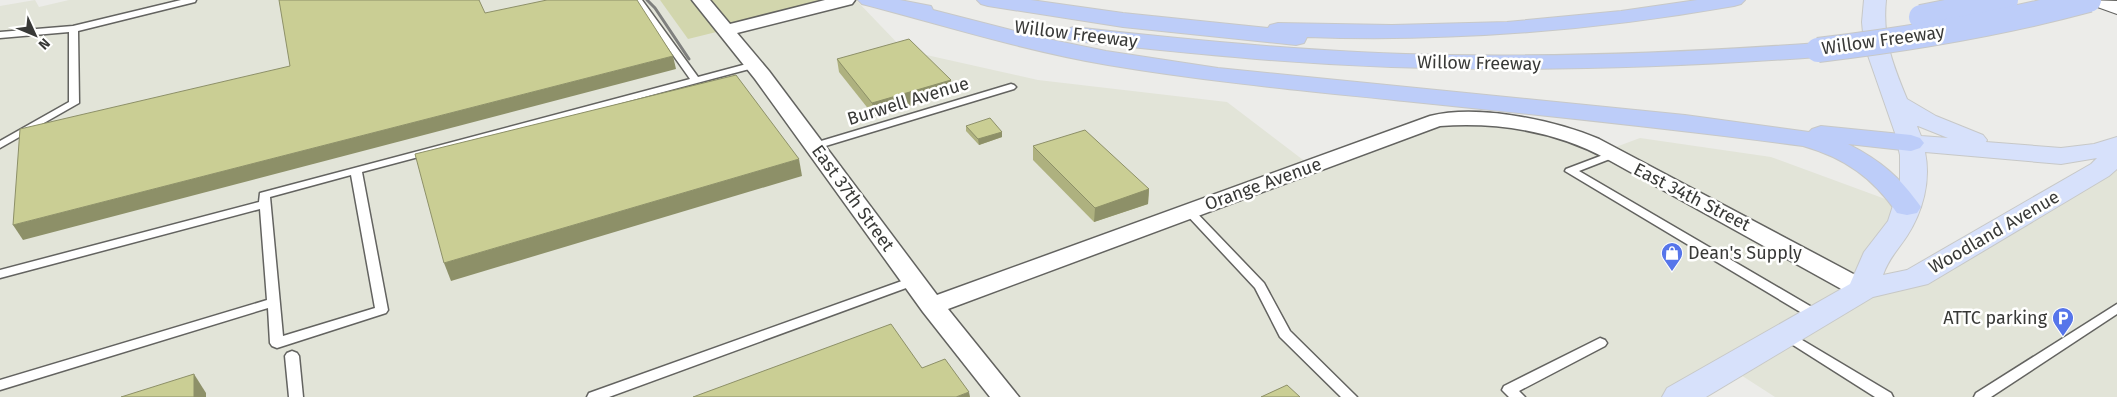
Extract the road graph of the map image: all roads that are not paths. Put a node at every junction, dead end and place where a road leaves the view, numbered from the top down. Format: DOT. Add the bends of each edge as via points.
graph roads {
  1 [pos="192,0"];
  2 [pos="638,0"];
  3 [pos="701,0"];
  4 [pos="846,0"];
  5 [pos="868,0"];
  6 [pos="988,0"];
  7 [pos="1734,0"];
  8 [pos="1875,0"];
  9 [pos="2006,0"];
  10 [pos="2089,0"];
  11 [pos="2096,0"];
  12 [pos="899,7"];
  13 [pos="2117,8"];
  14 [pos="1191,27"];
  15 [pos="73,29"];
  16 [pos="726,30"];
  17 [pos="0,35"];
  18 [pos="1821,40"];
  19 [pos="754,65"];
  20 [pos="695,80"];
  21 [pos="1010,87"];
  22 [pos="1896,103"];
  23 [pos="1685,123"];
  24 [pos="1911,143"];
  25 [pos="0,144"];
  26 [pos="2117,145"];
  27 [pos="815,146"];
  28 [pos="1605,151"];
  29 [pos="2013,153"];
  30 [pos="2117,154"];
  31 [pos="356,170"];
  32 [pos="265,204"];
  33 [pos="1907,207"];
  34 [pos="1189,212"];
  35 [pos="0,274"];
  36 [pos="913,281"];
  37 [pos="1863,290"];
  38 [pos="274,302"];
  39 [pos="932,306"];
  40 [pos="2117,308"];
  41 [pos="1818,317"];
  42 [pos="1787,335"];
  43 [pos="1600,343"];
  44 [pos="292,356"];
  45 [pos="0,385"];
  46 [pos="296,397"];
  47 [pos="594,397"];
  48 [pos="1005,397"];
  49 [pos="1350,397"];
  50 [pos="1518,397"];
  51 [pos="1679,397"];
  52 [pos="1886,397"];
  53 [pos="1981,397"];
  1 -- 15 [label="lane"];
  2 -- 20 [label="lane"];
  3 -- 16 [label="street, East 37th Street"];
  4 -- 16 [label="street"];
  5 -- 12 [label="highway, Willow Freeway"];
  6 -- 14 [label="highway, Willow Freeway"];
  7 -- 14 [label="highway" via="1605,19 1438,32"];
  8 -- 22 [label="main road" via="1873,29"];
  9 -- 18 [label="highway, Willow Freeway, bridge"];
  10 -- 18 [label="highway, Willow Freeway, bridge" via="1972,28"];
  11 -- 13 [label="main road"];
  12 -- 18 [label="highway, Willow Freeway" via="1137,42 1376,61 1583,63 1712,58"];
  12 -- 23 [label="highway" via="999,35 1106,58 1218,76"];
  14 -- 18 [label="highway, Willow Freeway" via="1322,41 1520,47 1751,38"];
  15 -- 17 [label="lane"];
  15 -- 25 [label="lane" via="74,103"];
  16 -- 19 [label="street, East 37th Street"];
  19 -- 20 [label="lane"];
  19 -- 27 [label="street, East 37th Street"];
  20 -- 31 [label="lane"];
  21 -- 27 [label="lane, Burwell Avenue"];
  22 -- 24 [label="main road"];
  22 -- 29 [label="main road" via="1943,128"];
  23 -- 24 [label="highway"];
  23 -- 33 [label="highway" via="1791,137 1831,146 1872,168 1892,186"];
  24 -- 29 [label="main road"];
  24 -- 33 [label="main road" via="1914,178"];
  26 -- 29 [label="main road" via="2061,156"];
  27 -- 36 [label="street, East 37th Street"];
  28 -- 34 [label="street, Orange Avenue" via="1569,134 1513,121 1437,120"];
  28 -- 37 [label="street, East 34th Street"];
  28 -- 41 [label="lane" via="1570,171"];
  30 -- 37 [label="main road, Woodland Avenue" via="2100,170 1917,277"];
  31 -- 32 [label="lane" via="264,195"];
  31 -- 38 [label="lane" via="382,310 277,342"];
  32 -- 35 [label="lane"];
  32 -- 38 [label="lane"];
  33 -- 37 [label="main road" via="1894,234 1877,255"];
  34 -- 39 [label="street, Orange Avenue"];
  34 -- 49 [label="lane" via="1260,286 1285,334"];
  36 -- 39 [label="street, East 37th Street"];
  36 -- 47 [label="lane"];
  37 -- 41 [label="main road, Woodland Avenue"];
  38 -- 45 [label="lane"];
  39 -- 48 [label="street, East 37th Street"];
  40 -- 53 [label="lane"];
  41 -- 42 [label="main road, Woodland Avenue"];
  42 -- 51 [label="main road, Woodland Avenue"];
  42 -- 52 [label="lane"];
  43 -- 50 [label="lane" via="1509,390"];
  44 -- 46 [label="lane"];
}
